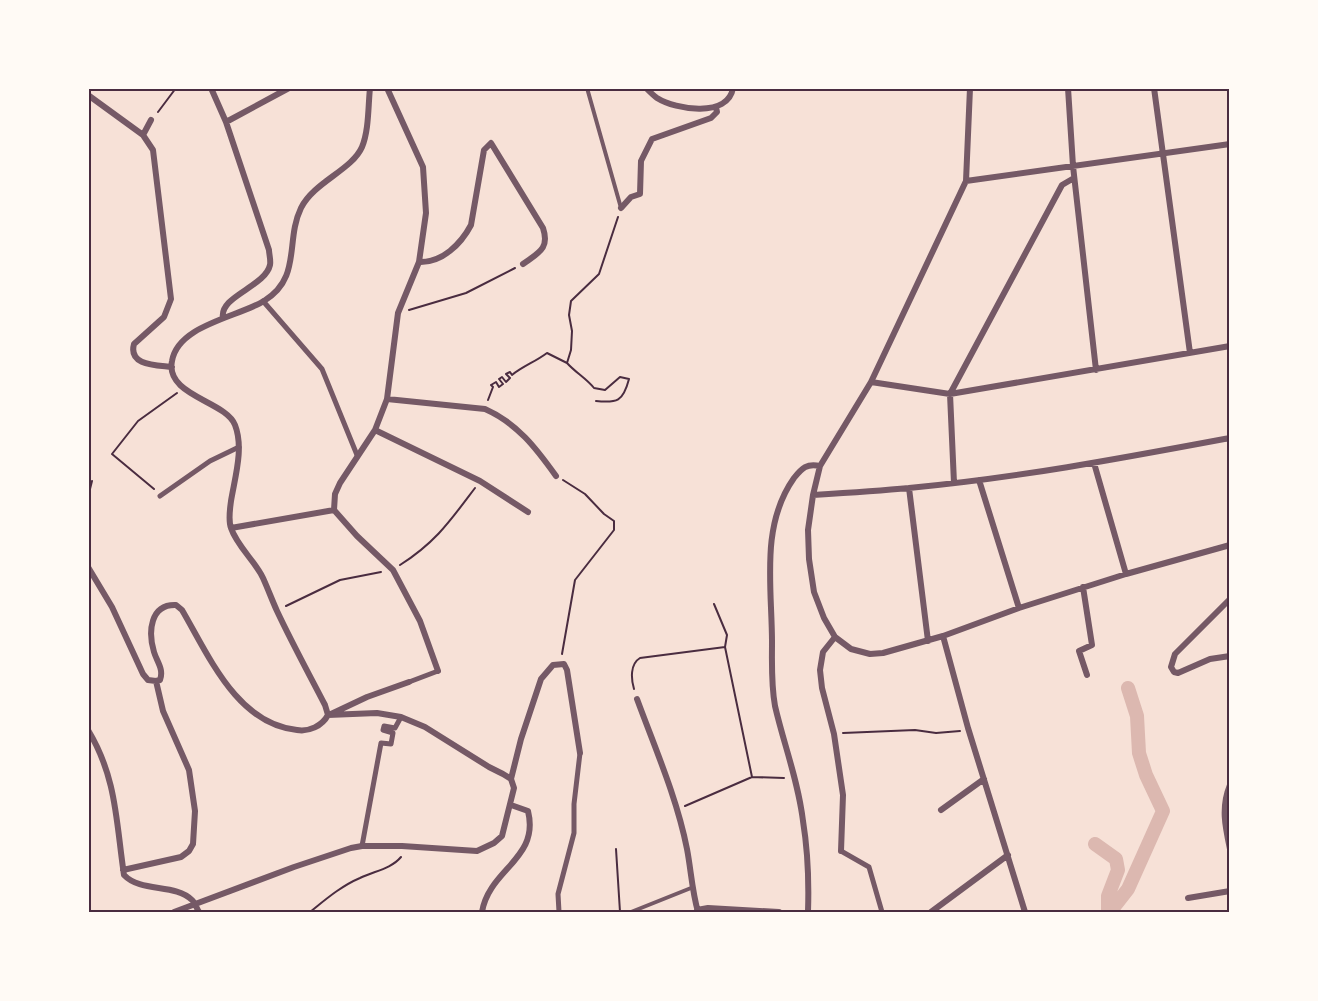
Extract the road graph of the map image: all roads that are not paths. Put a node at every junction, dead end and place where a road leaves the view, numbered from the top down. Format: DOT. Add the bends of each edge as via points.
graph roads {
  1 [pos="211,88"];
  2 [pos="289,88"];
  3 [pos="370,88"];
  4 [pos="387,88"];
  5 [pos="587,88"];
  6 [pos="646,88"];
  7 [pos="733,88"];
  8 [pos="970,88"];
  9 [pos="1068,88"];
  10 [pos="1154,88"];
  11 [pos="88,95"];
  12 [pos="716,107"];
  13 [pos="152,120"];
  14 [pos="226,122"];
  15 [pos="143,135"];
  16 [pos="1230,144"];
  17 [pos="1162,154"];
  18 [pos="1073,166"];
  19 [pos="1074,178"];
  20 [pos="966,181"];
  21 [pos="621,208"];
  22 [pos="419,262"];
  23 [pos="523,264"];
  24 [pos="263,301"];
  25 [pos="223,318"];
  26 [pos="1230,346"];
  27 [pos="1190,353"];
  28 [pos="172,367"];
  29 [pos="1096,370"];
  30 [pos="871,382"];
  31 [pos="950,394"];
  32 [pos="387,399"];
  33 [pos="375,430"];
  34 [pos="1230,438"];
  35 [pos="240,447"];
  36 [pos="357,455"];
  37 [pos="1094,463"];
  38 [pos="820,466"];
  39 [pos="556,476"];
  40 [pos="979,480"];
  41 [pos="954,483"];
  42 [pos="909,488"];
  43 [pos="813,495"];
  44 [pos="160,496"];
  45 [pos="334,510"];
  46 [pos="528,512"];
  47 [pos="231,528"];
  48 [pos="1230,545"];
  49 [pos="88,567"];
  50 [pos="1126,574"];
  51 [pos="1083,588"];
  52 [pos="1230,599"];
  53 [pos="1019,608"];
  54 [pos="943,636"];
  55 [pos="835,637"];
  56 [pos="928,640"];
  57 [pos="1230,656"];
  58 [pos="438,671"];
  59 [pos="1087,675"];
  60 [pos="156,681"];
  61 [pos="409,682"];
  62 [pos="637,699"];
  63 [pos="328,715"];
  64 [pos="400,717"];
  65 [pos="88,730"];
  66 [pos="580,753"];
  67 [pos="511,779"];
  68 [pos="984,779"];
  69 [pos="1230,785"];
  70 [pos="511,806"];
  71 [pos="941,810"];
  72 [pos="1227,815"];
  73 [pos="362,846"];
  74 [pos="1230,849"];
  75 [pos="841,851"];
  76 [pos="1008,855"];
  77 [pos="123,870"];
  78 [pos="691,888"];
  79 [pos="1230,891"];
  80 [pos="1188,898"];
  81 [pos="195,906"];
  82 [pos="698,911"];
  83 [pos="174,912"];
  84 [pos="199,912"];
  85 [pos="482,912"];
  86 [pos="560,912"];
  87 [pos="631,912"];
  88 [pos="779,912"];
  89 [pos="808,912"];
  90 [pos="882,912"];
  91 [pos="932,912"];
  92 [pos="1025,912"];
  1 -- 14 [label="street"];
  2 -- 14 [label="street"];
  3 -- 24 [label="street" via="362,147 356,158 314,191 302,208 294,231 288,275"];
  4 -- 22 [label="street" via="423,167 426,213"];
  5 -- 21 [label="lane"];
  6 -- 12 [label="street" via="658,99 675,105"];
  7 -- 12 [label="street" via="725,103"];
  8 -- 20 [label="street"];
  9 -- 18 [label="street"];
  10 -- 17 [label="street"];
  11 -- 15 [label="street"];
  12 -- 21 [label="street" via="711,118 652,140 641,161 640,194"];
  13 -- 15 [label="street"];
  14 -- 25 [label="street" via="269,250 270,265 257,282 227,304"];
  15 -- 28 [label="street" via="153,150 171,299 164,317 134,344 133,353 144,363"];
  16 -- 17 [label="street"];
  17 -- 18 [label="street"];
  17 -- 27 [label="street"];
  18 -- 19 [label="street"];
  18 -- 20 [label="street"];
  19 -- 29 [label="street"];
  19 -- 31 [label="street" via="1062,185"];
  20 -- 30 [label="street"];
  22 -- 23 [label="street" via="444,255 466,234 471,225 484,150 491,143 538,218 546,238 542,251"];
  22 -- 32 [label="street" via="398,313"];
  24 -- 25 [label="street"];
  24 -- 36 [label="street" via="322,369"];
  25 -- 28 [label="street" via="180,343"];
  26 -- 27 [label="street"];
  27 -- 29 [label="street"];
  28 -- 35 [label="street" via="184,389 233,420"];
  29 -- 31 [label="street"];
  30 -- 31 [label="street"];
  30 -- 38 [label="street"];
  31 -- 41 [label="street"];
  32 -- 33 [label="street"];
  32 -- 39 [label="street" via="485,409 512,424 532,442"];
  33 -- 36 [label="street"];
  33 -- 46 [label="street" via="480,481"];
  34 -- 37 [label="street"];
  35 -- 44 [label="street" via="210,461"];
  35 -- 47 [label="street"];
  36 -- 45 [label="street" via="335,494"];
  37 -- 40 [label="street"];
  37 -- 50 [label="street"];
  38 -- 43 [label="street"];
  38 -- 89 [label="street" via="812,464 801,469 788,488 775,518 771,545 771,674 796,778 809,862"];
  40 -- 41 [label="street"];
  40 -- 53 [label="street"];
  41 -- 42 [label="street"];
  42 -- 43 [label="street"];
  42 -- 56 [label="street"];
  43 -- 55 [label="street" via="808,530 814,592"];
  45 -- 47 [label="street"];
  45 -- 58 [label="street" via="393,570 420,621"];
  47 -- 63 [label="street" via="262,576"];
  48 -- 50 [label="street"];
  49 -- 60 [label="street" via="112,607 143,674"];
  50 -- 51 [label="street"];
  51 -- 53 [label="street"];
  51 -- 59 [label="street" via="1092,645 1079,651"];
  52 -- 57 [label="street" via="1175,654 1171,667 1178,674 1210,659"];
  53 -- 54 [label="street"];
  54 -- 56 [label="street"];
  54 -- 68 [label="street"];
  55 -- 56 [label="street" via="851,649 870,654"];
  55 -- 75 [label="street" via="820,663 843,795"];
  58 -- 61 [label="street"];
  60 -- 63 [label="street" via="162,672 154,652 152,618 164,606 176,606 222,678 259,716 277,727 301,731 325,722"];
  60 -- 77 [label="street" via="163,711 189,770 195,811 193,844 181,857"];
  61 -- 63 [label="street"];
  62 -- 78 [label="street" via="676,810 687,849"];
  63 -- 64 [label="street" via="377,713"];
  64 -- 67 [label="street" via="426,727"];
  64 -- 73 [label="street" via="395,728 384,726 383,730 393,733 391,744 381,743"];
  65 -- 77 [label="street" via="107,770"];
  66 -- 67 [label="street" via="566,666 553,665 541,679"];
  66 -- 86 [label="street" via="574,833 558,894"];
  67 -- 70 [label="street"];
  68 -- 71 [label="street"];
  68 -- 76 [label="street"];
  69 -- 72 [label="street" via="1224,802"];
  70 -- 73 [label="street" via="502,836 477,851"];
  70 -- 85 [label="street" via="528,811 526,846 493,884"];
  72 -- 74 [label="street"];
  73 -- 81 [label="street" via="294,867"];
  75 -- 90 [label="street" via="869,867"];
  76 -- 91 [label="street"];
  76 -- 92 [label="street"];
  77 -- 81 [label="street" via="128,880 183,895"];
  78 -- 82 [label="street"];
  78 -- 87 [label="lane"];
  79 -- 80 [label="street"];
  81 -- 83 [label="street"];
  81 -- 84 [label="street"];
  82 -- 88 [label="street" via="708,908"];
}
